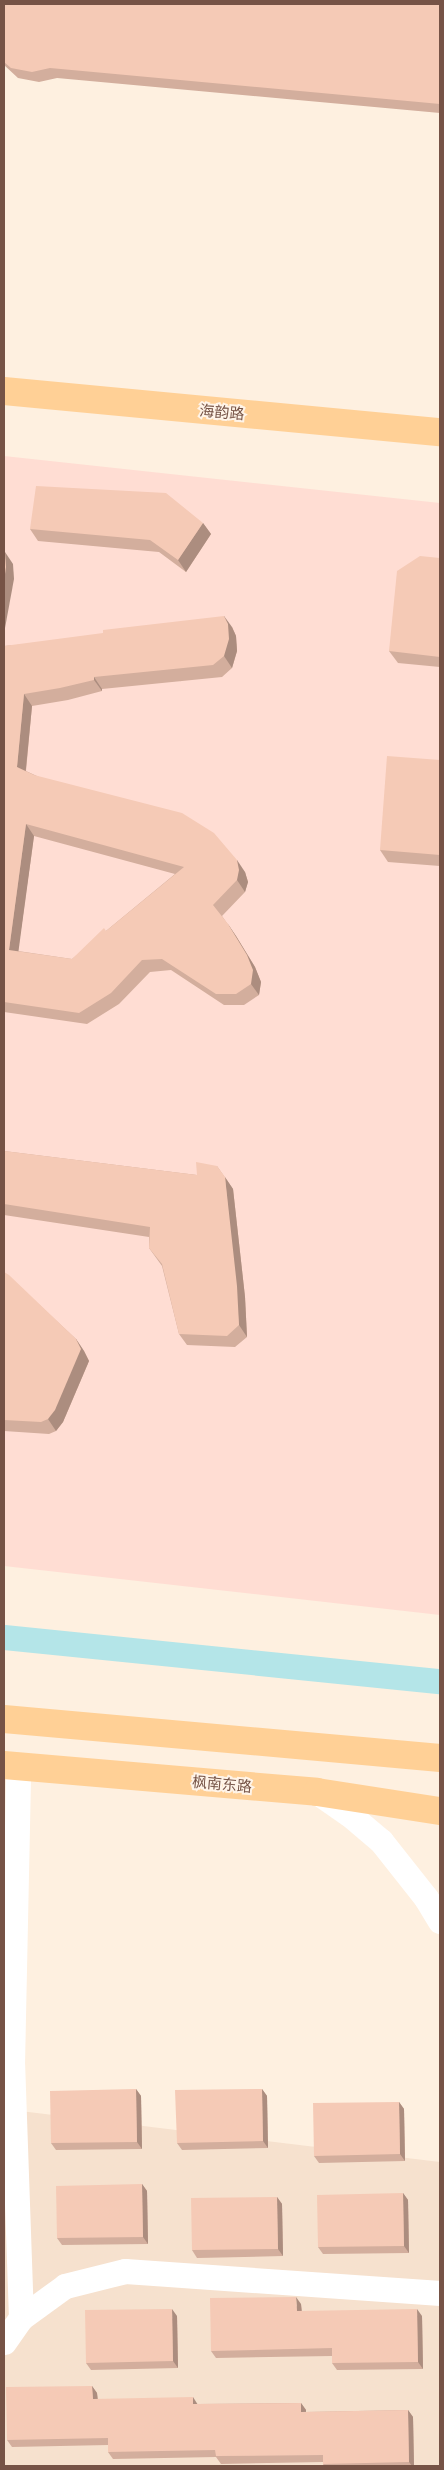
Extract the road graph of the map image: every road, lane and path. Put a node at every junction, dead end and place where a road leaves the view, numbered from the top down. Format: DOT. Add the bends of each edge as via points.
graph roads {
  1 [pos="4,391"];
  2 [pos="440,432"];
  3 [pos="4,1719"];
  4 [pos="440,1758"];
  5 [pos="11,1766"];
  6 [pos="317,1792"];
  7 [pos="440,1811"];
  8 [pos="440,1921"];
  9 [pos="440,2293"];
  10 [pos="21,2318"];
  11 [pos="4,2342"];
  1 -- 2 [label="main road, 海韵路"];
  3 -- 4 [label="main road"];
  5 -- 6 [label="main road, 枫南东路"];
  5 -- 10 [label="street" via="12,2065"];
  6 -- 7 [label="main road, 枫南东路"];
  6 -- 8 [label="street" via="380,1841 426,1898"];
  9 -- 10 [label="street" via="125,2271 65,2286"];
  10 -- 11 [label="street"];
}
